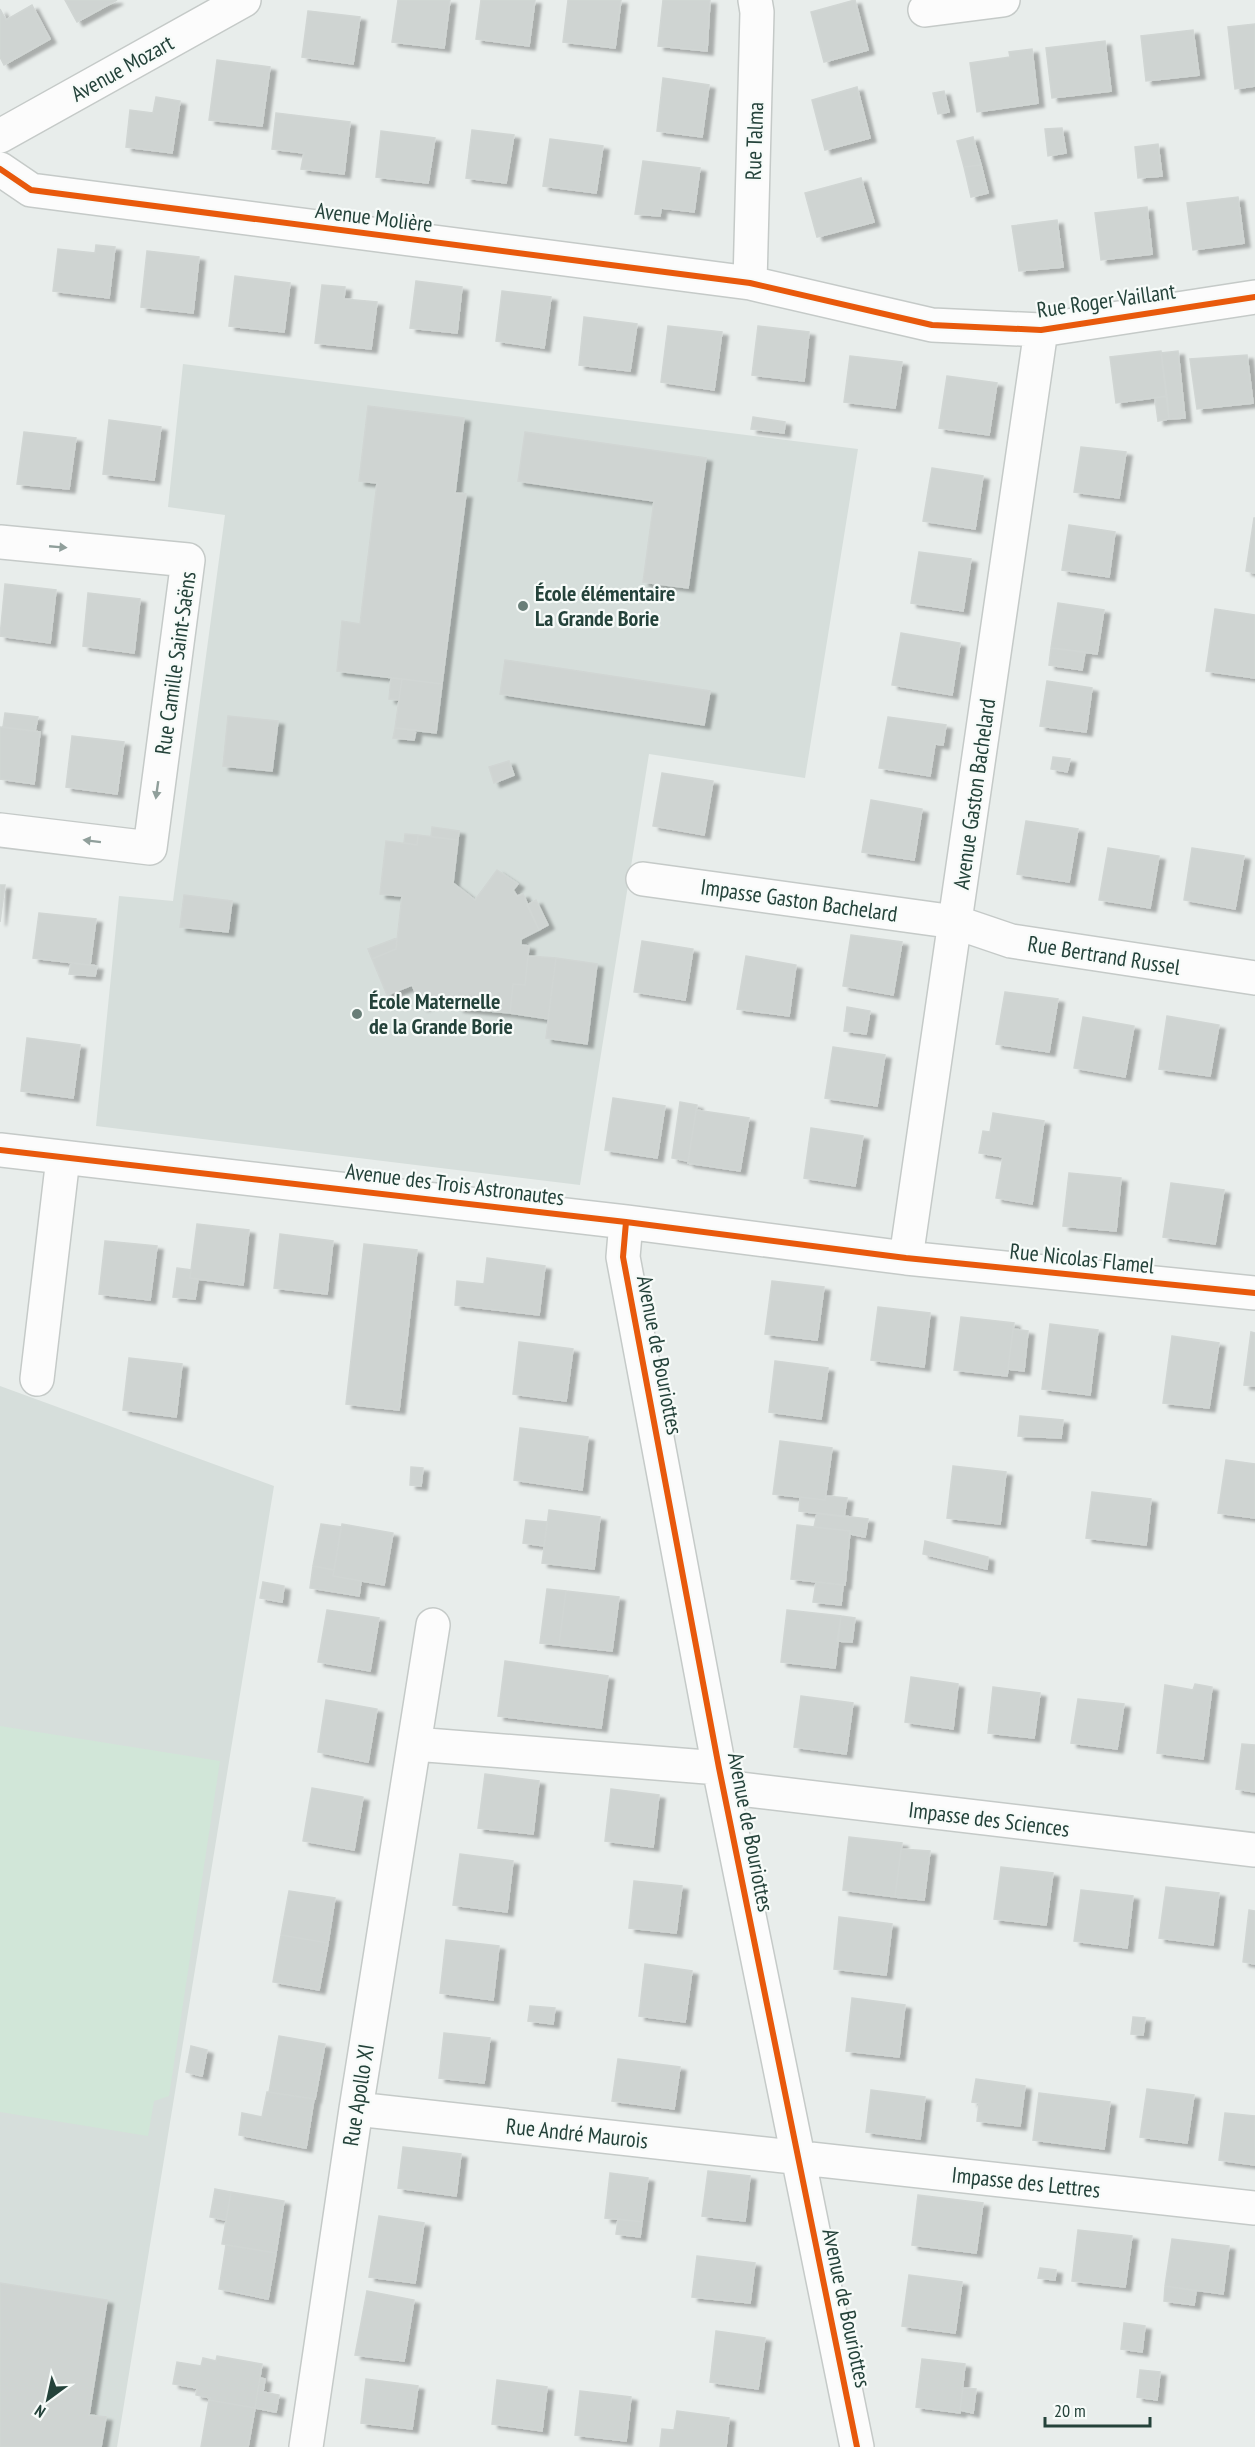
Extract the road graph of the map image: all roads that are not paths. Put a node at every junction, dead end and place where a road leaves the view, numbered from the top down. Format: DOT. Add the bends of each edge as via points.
graph roads {
  1 [pos="244,0"];
  2 [pos="755,0"];
  3 [pos="1003,0"];
  4 [pos="925,10"];
  5 [pos="0,136"];
  6 [pos="0,169"];
  7 [pos="750,283"];
  8 [pos="1255,297"];
  9 [pos="1041,330"];
  10 [pos="0,542"];
  11 [pos="0,830"];
  12 [pos="643,879"];
  13 [pos="955,922"];
  14 [pos="1255,978"];
  15 [pos="0,1150"];
  16 [pos="63,1158"];
  17 [pos="627,1222"];
  18 [pos="906,1258"];
  19 [pos="1255,1293"];
  20 [pos="37,1378"];
  21 [pos="433,1625"];
  22 [pos="414,1744"];
  23 [pos="721,1778"];
  24 [pos="1255,1850"];
  25 [pos="356,2109"];
  26 [pos="798,2157"];
  27 [pos="1255,2208"];
  28 [pos="306,2447"];
  29 [pos="857,2447"];
  1 -- 5 [label="street, Avenue Mozart"];
  2 -- 7 [label="street, Rue Talma"];
  3 -- 4 [label="street"];
  6 -- 7 [label="street, Avenue Molière" via="31,190 54,194"];
  7 -- 9 [label="street, Rue Roger Vaillant" via="932,325"];
  8 -- 9 [label="street, Rue Roger Vaillant"];
  9 -- 13 [label="street, Avenue Gaston Bachelard"];
  10 -- 11 [label="street, Rue Camille Saint-Saëns, one-way" via="189,560 150,848"];
  12 -- 13 [label="street, Impasse Gaston Bachelard"];
  13 -- 14 [label="street, Rue Bertrand Russel" via="1011,941"];
  13 -- 18 [label="street, Avenue Gaston Bachelard"];
  15 -- 16 [label="street, Avenue des Trois Astronautes"];
  16 -- 17 [label="street, Avenue des Trois Astronautes"];
  16 -- 20 [label="street"];
  17 -- 18 [label="street, Avenue des Trois Astronautes"];
  17 -- 23 [label="street, Avenue de Bouriottes" via="624,1257"];
  18 -- 19 [label="street, Rue Nicolas Flamel"];
  21 -- 22 [label="street, Rue Apollo XI"];
  22 -- 23 [label="street"];
  22 -- 25 [label="street, Rue Apollo XI"];
  23 -- 24 [label="street, Impasse des Sciences"];
  23 -- 26 [label="street, Avenue de Bouriottes"];
  25 -- 26 [label="street, Rue André Maurois"];
  25 -- 28 [label="street, Rue Apollo XI"];
  26 -- 27 [label="street, Impasse des Lettres"];
  26 -- 29 [label="street, Avenue de Bouriottes"];
}
